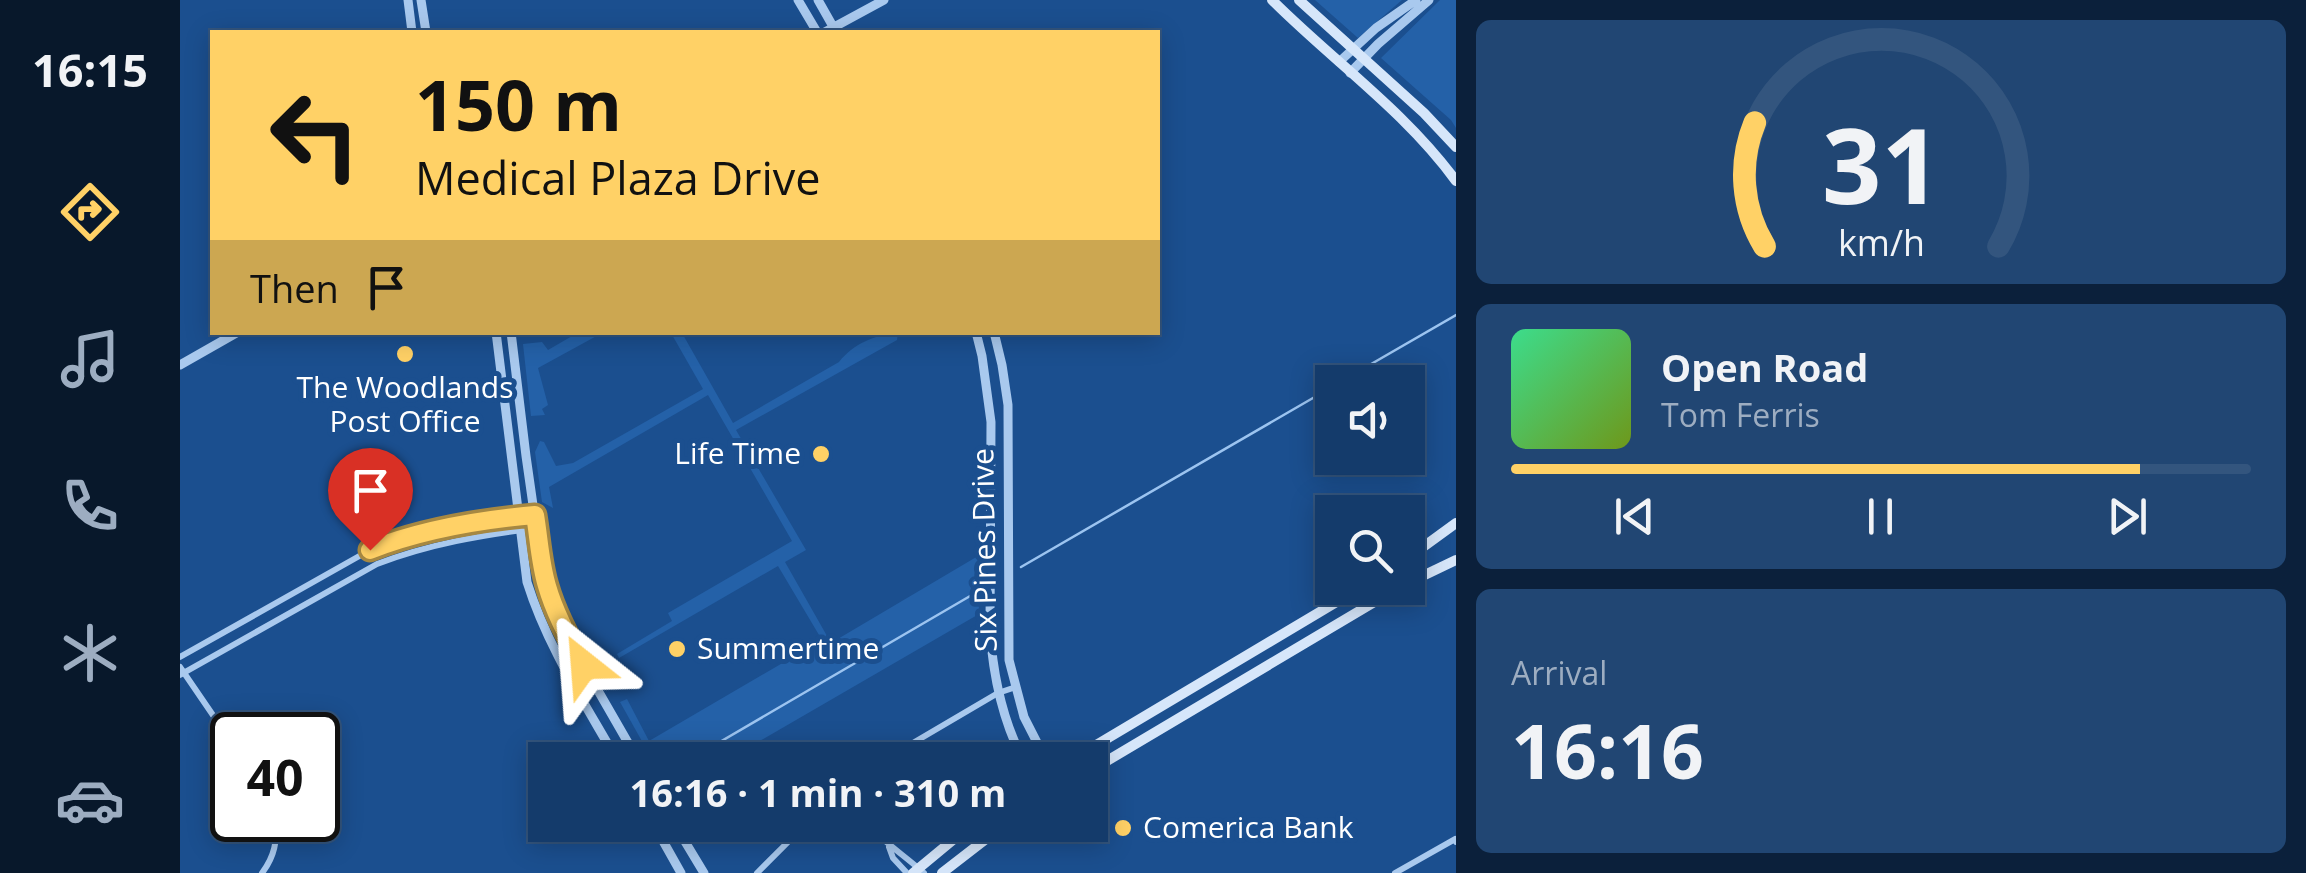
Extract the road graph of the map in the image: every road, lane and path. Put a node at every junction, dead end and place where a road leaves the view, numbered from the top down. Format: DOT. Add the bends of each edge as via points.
graph roads {
  1 [pos="408,0"];
  2 [pos="422,0"];
  3 [pos="798,0"];
  4 [pos="818,0"];
  5 [pos="884,0"];
  6 [pos="1272,0"];
  7 [pos="1299,0"];
  8 [pos="1416,0"];
  9 [pos="1430,0"];
  10 [pos="412,30"];
  11 [pos="426,30"];
  12 [pos="816,30"];
  13 [pos="832,30"];
  14 [pos="834,30"];
  15 [pos="1352,49"];
  16 [pos="1364,58"];
  17 [pos="1338,62"];
  18 [pos="1350,72"];
  19 [pos="1456,147"];
  20 [pos="1456,181"];
  21 [pos="233,335"];
  22 [pos="496,335"];
  23 [pos="512,335"];
  24 [pos="977,335"];
  25 [pos="995,335"];
  26 [pos="180,365"];
  27 [pos="1008,421"];
  28 [pos="992,422"];
  29 [pos="535,515"];
  30 [pos="520,516"];
  31 [pos="1456,523"];
  32 [pos="537,528"];
  33 [pos="521,530"];
  34 [pos="991,538"];
  35 [pos="1008,539"];
  36 [pos="1425,546"];
  37 [pos="1456,560"];
  38 [pos="1425,575"];
  39 [pos="1331,605"];
  40 [pos="1367,605"];
  41 [pos="180,657"];
  42 [pos="181,671"];
  43 [pos="1211,676"];
  44 [pos="1016,687"];
  45 [pos="998,693"];
  46 [pos="1204,702"];
  47 [pos="210,712"];
  48 [pos="607,742"];
  49 [pos="628,742"];
  50 [pos="915,742"];
  51 [pos="1015,742"];
  52 [pos="1037,742"];
  53 [pos="1101,742"];
  54 [pos="1108,760"];
  55 [pos="1455,841"];
  56 [pos="276,842"];
  57 [pos="664,842"];
  58 [pos="685,842"];
  59 [pos="788,842"];
  60 [pos="885,842"];
  61 [pos="951,842"];
  62 [pos="982,842"];
  63 [pos="916,872"];
  64 [pos="262,873"];
  65 [pos="681,873"];
  66 [pos="704,873"];
  67 [pos="757,873"];
  68 [pos="942,873"];
  69 [pos="1396,873"];
  1 -- 10 [label="street"];
  2 -- 11 [label="street"];
  3 -- 12 [label="street"];
  4 -- 13 [label="street"];
  5 -- 14 [label="street"];
  6 -- 17 [label="main road"];
  7 -- 15 [label="main road"];
  8 -- 15 [label="street"];
  9 -- 16 [label="street"];
  15 -- 16 [label="main road"];
  15 -- 17 [label="street"];
  16 -- 18 [label="street"];
  16 -- 19 [label="main road"];
  17 -- 18 [label="main road"];
  18 -- 20 [label="main road" via="1434,151"];
  21 -- 26 [label="street"];
  22 -- 30 [label="street"];
  23 -- 29 [label="street"];
  24 -- 28 [label="street, Six Pines Drive"];
  25 -- 27 [label="street, Six Pines Drive"];
  27 -- 28 [label="street"];
  27 -- 35 [label="street, Six Pines Drive"];
  28 -- 34 [label="street, Six Pines Drive"];
  29 -- 30 [label="street"];
  29 -- 32 [label="street"];
  30 -- 33 [label="street"];
  30 -- 41 [label="street" via="423,532 370,550"];
  31 -- 36 [label="main road"];
  32 -- 33 [label="street"];
  32 -- 49 [label="street" via="555,611"];
  33 -- 42 [label="street" via="469,536 377,564"];
  33 -- 48 [label="street" via="538,614"];
  34 -- 35 [label="street"];
  34 -- 45 [label="street, Six Pines Drive" via="990,630"];
  35 -- 44 [label="street, Six Pines Drive"];
  37 -- 38 [label="main road"];
  39 -- 43 [label="main road"];
  40 -- 46 [label="main road"];
  42 -- 47 [label="street"];
  43 -- 46 [label="main road"];
  43 -- 53 [label="main road"];
  44 -- 45 [label="street"];
  44 -- 52 [label="street, Six Pines Drive"];
  45 -- 50 [label="street"];
  45 -- 51 [label="street, Six Pines Drive"];
  46 -- 54 [label="main road"];
  55 -- 69 [label="street"];
  56 -- 64 [label="street"];
  57 -- 65 [label="street"];
  58 -- 66 [label="street"];
  59 -- 67 [label="street"];
  60 -- 63 [label="street"];
  61 -- 63 [label="main road"];
  62 -- 68 [label="main road"];
}
